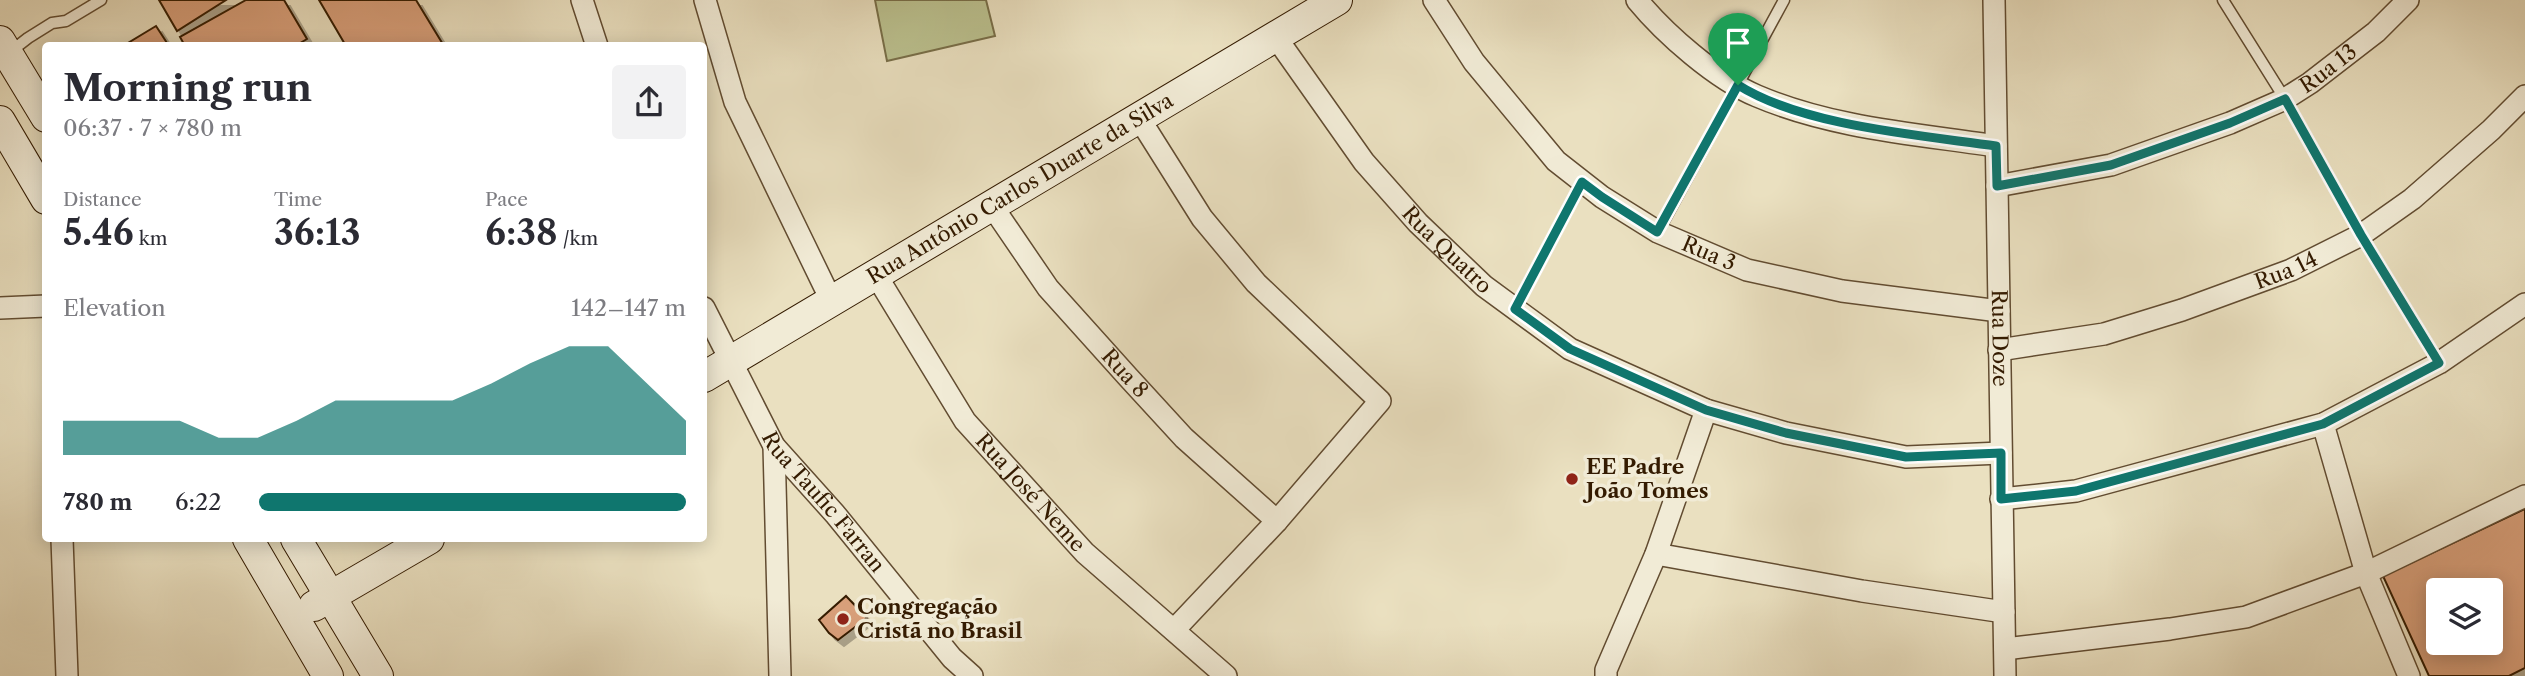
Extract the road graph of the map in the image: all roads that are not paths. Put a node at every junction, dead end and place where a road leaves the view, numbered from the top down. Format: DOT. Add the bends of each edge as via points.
graph roads {
  1 [pos="101,0"];
  2 [pos="582,0"];
  3 [pos="705,0"];
  4 [pos="1337,0"];
  5 [pos="1434,0"];
  6 [pos="1637,0"];
  7 [pos="1784,0"];
  8 [pos="1994,0"];
  9 [pos="2223,0"];
  10 [pos="2408,0"];
  11 [pos="1275,36"];
  12 [pos="596,42"];
  13 [pos="4,48"];
  14 [pos="1738,85"];
  15 [pos="2525,96"];
  16 [pos="2285,99"];
  17 [pos="42,110"];
  18 [pos="1139,118"];
  19 [pos="0,121"];
  20 [pos="1996,146"];
  21 [pos="1582,182"];
  22 [pos="1997,186"];
  23 [pos="42,192"];
  24 [pos="992,206"];
  25 [pos="1657,232"];
  26 [pos="2361,235"];
  27 [pos="876,275"];
  28 [pos="832,302"];
  29 [pos="2525,304"];
  30 [pos="42,306"];
  31 [pos="0,308"];
  32 [pos="1515,309"];
  33 [pos="1999,311"];
  34 [pos="707,314"];
  35 [pos="2000,350"];
  36 [pos="731,360"];
  37 [pos="2439,363"];
  38 [pos="707,375"];
  39 [pos="1706,410"];
  40 [pos="2323,424"];
  41 [pos="774,446"];
  42 [pos="2001,453"];
  43 [pos="2525,496"];
  44 [pos="2001,499"];
  45 [pos="1277,521"];
  46 [pos="62,542"];
  47 [pos="249,542"];
  48 [pos="298,542"];
  49 [pos="424,542"];
  50 [pos="1656,554"];
  51 [pos="2366,573"];
  52 [pos="330,596"];
  53 [pos="2004,612"];
  54 [pos="294,617"];
  55 [pos="1174,630"];
  56 [pos="2005,649"];
  57 [pos="67,676"];
  58 [pos="328,676"];
  59 [pos="378,676"];
  60 [pos="780,676"];
  61 [pos="972,676"];
  62 [pos="1226,676"];
  63 [pos="1606,676"];
  64 [pos="2005,676"];
  65 [pos="2409,676"];
  1 -- 13 [label="lane"];
  2 -- 12 [label="street"];
  3 -- 28 [label="street" via="735,102"];
  4 -- 11 [label="street, Rua Antônio Carlos Duarte da Silva"];
  5 -- 21 [label="street, Rua 3" via="1474,62 1556,161"];
  6 -- 14 [label="street" via="1701,62"];
  7 -- 14 [label="lane"];
  8 -- 20 [label="street, Rua Doze"];
  9 -- 16 [label="lane"];
  10 -- 16 [label="street, Rua 13" via="2376,32"];
  11 -- 18 [label="street, Rua Antônio Carlos Duarte da Silva"];
  11 -- 32 [label="street, Rua Quatro" via="1364,162 1418,223"];
  13 -- 17 [label="street"];
  14 -- 20 [label="street" via="1755,96 1818,116"];
  14 -- 25 [label="lane"];
  15 -- 26 [label="street, Rua 14" via="2413,199"];
  16 -- 22 [label="street, Rua 13" via="2111,165"];
  16 -- 26 [label="lane"];
  18 -- 24 [label="street, Rua Antônio Carlos Duarte da Silva"];
  18 -- 45 [label="street" via="1202,218 1256,283 1380,401"];
  19 -- 23 [label="street"];
  20 -- 22 [label="street, Rua Doze"];
  21 -- 25 [label="street, Rua 3"];
  21 -- 32 [label="lane"];
  22 -- 33 [label="street, Rua Doze"];
  24 -- 27 [label="street, Rua Antônio Carlos Duarte da Silva"];
  24 -- 45 [label="street, Rua 8" via="1048,288 1184,438"];
  25 -- 33 [label="street, Rua 3" via="1747,270 1842,290"];
  26 -- 35 [label="street, Rua 14" via="2291,270 2182,310 2104,334"];
  26 -- 37 [label="lane"];
  27 -- 28 [label="street, Rua Antônio Carlos Duarte da Silva"];
  27 -- 55 [label="street, Rua José Neme" via="965,421 1084,553"];
  28 -- 36 [label="street, Rua Antônio Carlos Duarte da Silva"];
  29 -- 37 [label="street"];
  30 -- 31 [label="street"];
  32 -- 39 [label="street, Rua Quatro" via="1570,349"];
  33 -- 35 [label="street, Rua Doze"];
  34 -- 36 [label="street, Rua Taufic Farran"];
  35 -- 42 [label="street, Rua Doze"];
  36 -- 38 [label="street, Rua Antônio Carlos Duarte da Silva"];
  36 -- 41 [label="street, Rua Taufic Farran"];
  37 -- 40 [label="street"];
  39 -- 42 [label="street, Rua Quatro" via="1786,433 1906,457"];
  39 -- 50 [label="street"];
  40 -- 44 [label="street" via="2076,491"];
  40 -- 51 [label="street"];
  41 -- 60 [label="street"];
  41 -- 61 [label="street, Rua Taufic Farran"];
  42 -- 44 [label="street, Rua Doze"];
  43 -- 51 [label="street"];
  44 -- 53 [label="street, Rua Doze"];
  45 -- 55 [label="street"];
  46 -- 57 [label="street"];
  47 -- 54 [label="street"];
  48 -- 52 [label="street"];
  49 -- 52 [label="street"];
  50 -- 53 [label="street"];
  50 -- 63 [label="street"];
  51 -- 56 [label="street" via="2246,617"];
  51 -- 65 [label="street"];
  52 -- 54 [label="street"];
  52 -- 59 [label="street"];
  53 -- 56 [label="street, Rua Doze"];
  54 -- 58 [label="street"];
  55 -- 62 [label="street, Rua José Neme"];
  56 -- 64 [label="street, Rua Doze"];
}
